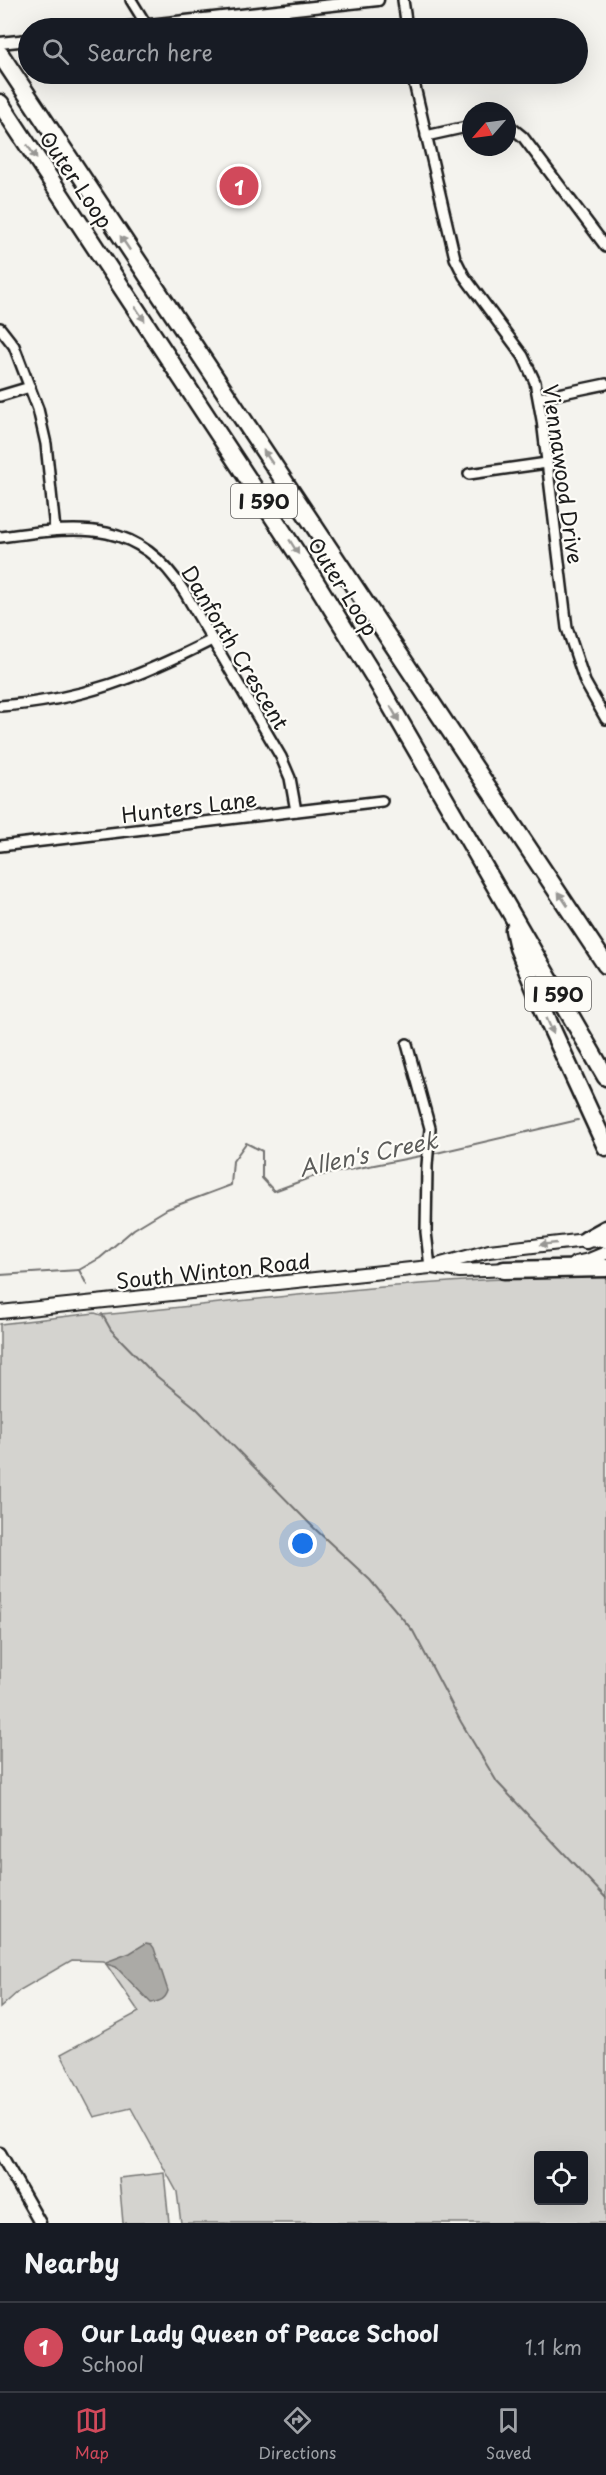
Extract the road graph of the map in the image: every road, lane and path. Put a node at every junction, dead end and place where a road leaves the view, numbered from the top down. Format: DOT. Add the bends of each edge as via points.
graph roads {
  1 [pos="131,0"];
  2 [pos="378,0"];
  3 [pos="403,0"];
  4 [pos="142,18"];
  5 [pos="218,18"];
  6 [pos="406,18"];
  7 [pos="18,41"];
  8 [pos="0,43"];
  9 [pos="0,54"];
  10 [pos="18,81"];
  11 [pos="20,84"];
  12 [pos="414,84"];
  13 [pos="0,103"];
  14 [pos="462,128"];
  15 [pos="516,131"];
  16 [pos="426,136"];
  17 [pos="606,247"];
  18 [pos="0,328"];
  19 [pos="606,384"];
  20 [pos="30,387"];
  21 [pos="0,396"];
  22 [pos="539,398"];
  23 [pos="547,463"];
  24 [pos="468,474"];
  25 [pos="55,530"];
  26 [pos="0,537"];
  27 [pos="212,640"];
  28 [pos="0,706"];
  29 [pos="606,719"];
  30 [pos="382,801"];
  31 [pos="296,811"];
  32 [pos="0,846"];
  33 [pos="509,912"];
  34 [pos="583,930"];
  35 [pos="606,949"];
  36 [pos="606,965"];
  37 [pos="407,1044"];
  38 [pos="606,1077"];
  39 [pos="606,1148"];
  40 [pos="606,1229"];
  41 [pos="586,1240"];
  42 [pos="606,1241"];
  43 [pos="606,1253"];
  44 [pos="430,1267"];
  45 [pos="606,1268"];
  46 [pos="504,1270"];
  47 [pos="0,1312"];
  48 [pos="0,2153"];
  49 [pos="40,2223"];
  1 -- 4 [label="street"];
  2 -- 5 [label="street"];
  3 -- 6 [label="street"];
  7 -- 8 [label="street"];
  10 -- 9 [label="highway, Outer Loop / I 590, one-way"];
  34 -- 11 [label="highway, Outer Loop / I 590, one-way"];
  12 -- 16 [label="street, Viennawood Drive"];
  13 -- 33 [label="highway, Outer Loop / I 590, one-way" via="294,548 373,675"];
  14 -- 16 [label="street"];
  15 -- 17 [label="street"];
  16 -- 22 [label="street, Viennawood Drive" via="455,258 523,356"];
  18 -- 20 [label="street" via="14,346"];
  19 -- 22 [label="street"];
  20 -- 21 [label="street"];
  20 -- 25 [label="street" via="46,444"];
  22 -- 23 [label="street, Viennawood Drive"];
  23 -- 24 [label="street"];
  23 -- 29 [label="street, Viennawood Drive" via="567,628 578,666"];
  25 -- 26 [label="street, Danforth Crescent"];
  25 -- 27 [label="street, Danforth Crescent" via="97,530 117,535 154,555 178,581"];
  27 -- 28 [label="street" via="152,670 103,688 41,702"];
  27 -- 31 [label="street, Danforth Crescent" via="287,769"];
  30 -- 31 [label="street, Hunters Lane"];
  31 -- 32 [label="street, Hunters Lane"];
  33 -- 38 [label="highway, Outer Loop / I 590"];
  33 -- 39 [label="highway, one-way" via="518,948 544,1012"];
  34 -- 35 [label="highway"];
  34 -- 36 [label="highway, Outer Loop / I 590"];
  37 -- 44 [label="street" via="430,1128 426,1232"];
  40 -- 41 [label="highway"];
  41 -- 42 [label="main road, South Winton Road"];
  41 -- 44 [label="main road, South Winton Road, one-way" via="489,1251"];
  43 -- 46 [label="main road, South Winton Road" via="577,1263"];
  44 -- 46 [label="main road, South Winton Road"];
  44 -- 47 [label="main road, South Winton Road"];
  45 -- 46 [label="highway"];
  48 -- 49 [label="street"];
}
